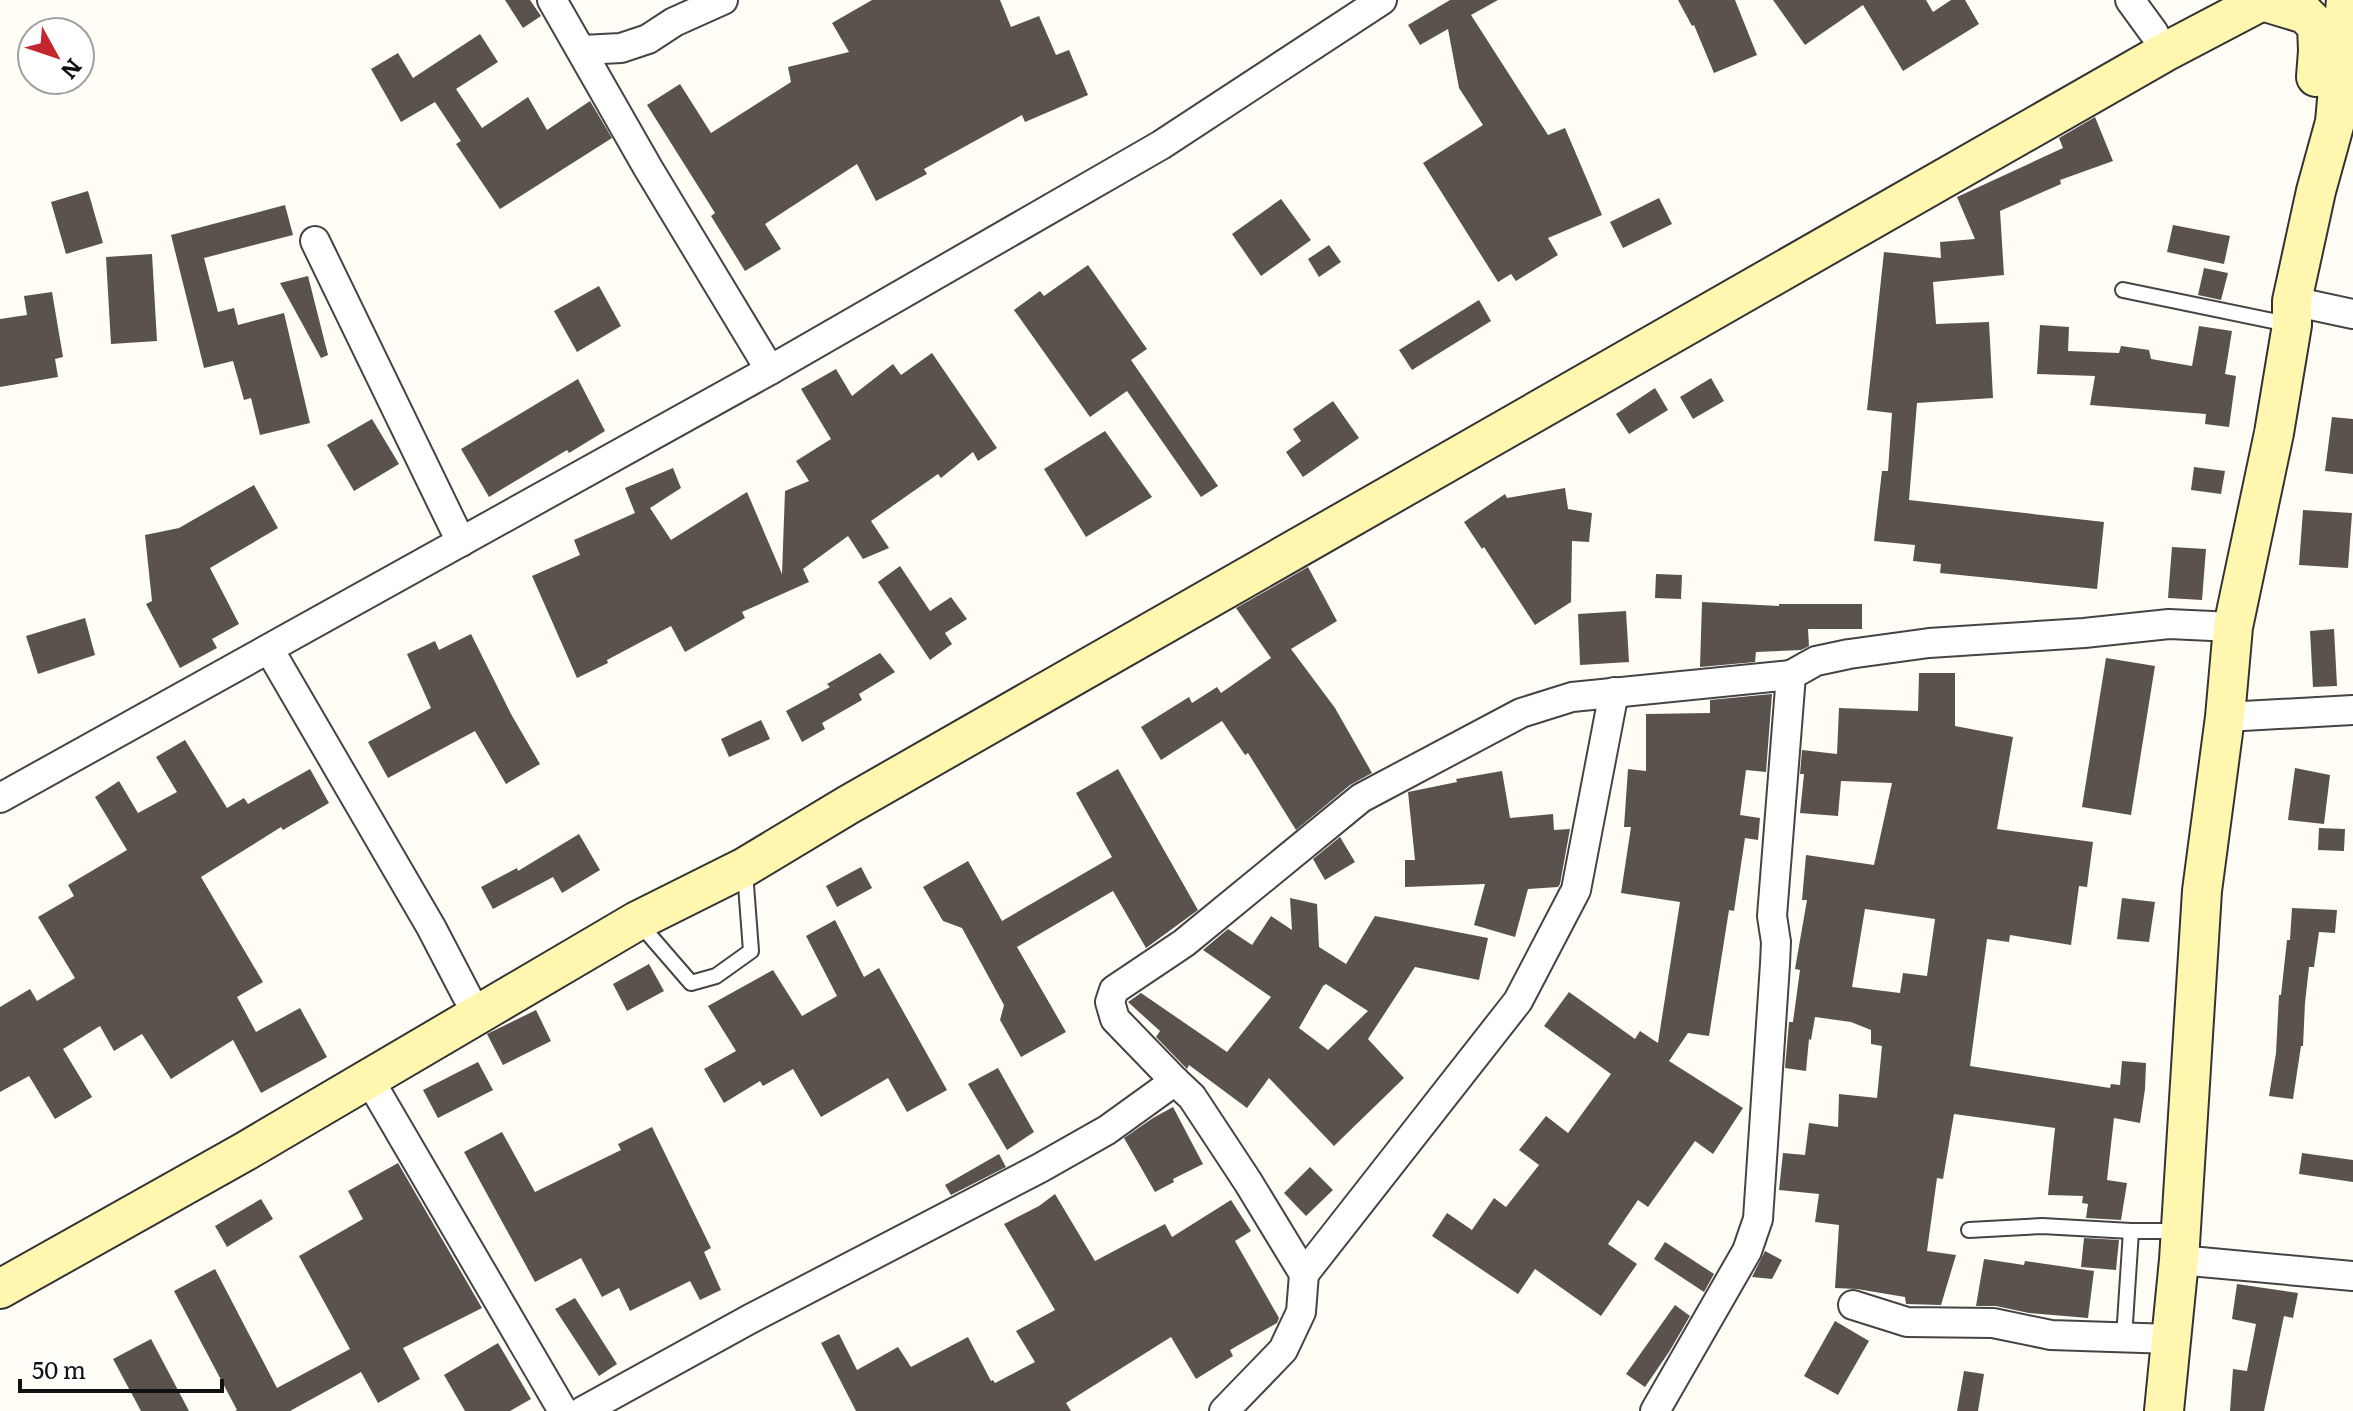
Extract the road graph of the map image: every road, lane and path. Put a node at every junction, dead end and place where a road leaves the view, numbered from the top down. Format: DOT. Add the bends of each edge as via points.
graph roads {
  1 [pos="552,0"];
  2 [pos="723,0"];
  3 [pos="1382,0"];
  4 [pos="2130,0"];
  5 [pos="2217,0"];
  6 [pos="2346,0"];
  7 [pos="2263,1"];
  8 [pos="2154,33"];
  9 [pos="582,50"];
  10 [pos="2316,191"];
  11 [pos="315,241"];
  12 [pos="2123,290"];
  13 [pos="2292,313"];
  14 [pos="2353,314"];
  15 [pos="770,370"];
  16 [pos="1380,488"];
  17 [pos="461,542"];
  18 [pos="2233,627"];
  19 [pos="269,649"];
  20 [pos="1791,675"];
  21 [pos="1614,692"];
  22 [pos="2353,710"];
  23 [pos="2225,717"];
  24 [pos="0,798"];
  25 [pos="745,867"];
  26 [pos="637,921"];
  27 [pos="467,996"];
  28 [pos="369,1079"];
  29 [pos="1175,1081"];
  30 [pos="1969,1230"];
  31 [pos="2131,1231"];
  32 [pos="2180,1246"];
  33 [pos="0,1264"];
  34 [pos="1304,1274"];
  35 [pos="2353,1276"];
  36 [pos="0,1289"];
  37 [pos="1853,1305"];
  38 [pos="2124,1338"];
  39 [pos="2172,1339"];
  40 [pos="563,1411"];
  41 [pos="583,1411"];
  42 [pos="1224,1411"];
  43 [pos="1655,1411"];
  44 [pos="2164,1411"];
  1 -- 9 [label="street"];
  2 -- 9 [label="street" via="648,39 621,48"];
  3 -- 15 [label="street" via="1161,145"];
  4 -- 8 [label="street"];
  5 -- 8 [label="main road"];
  6 -- 10 [label="main road" via="2335,122"];
  7 -- 10 [label="main road" via="2305,14 2317,26 2310,132"];
  7 -- 16 [label="main road"];
  8 -- 16 [label="main road"];
  9 -- 15 [label="street"];
  10 -- 13 [label="main road"];
  11 -- 17 [label="street"];
  12 -- 13 [label="lane"];
  13 -- 14 [label="street"];
  13 -- 18 [label="main road" via="2274,433"];
  15 -- 17 [label="street"];
  16 -- 25 [label="main road"];
  16 -- 27 [label="main road" via="613,910"];
  17 -- 19 [label="street"];
  18 -- 20 [label="street" via="2169,624 1929,643 1816,661"];
  18 -- 23 [label="main road"];
  19 -- 24 [label="street"];
  19 -- 27 [label="street"];
  20 -- 21 [label="street"];
  20 -- 43 [label="street" via="1772,916 1775,964 1758,1219 1747,1251"];
  21 -- 29 [label="street" via="1572,697 1521,713 1361,798 1184,943 1114,990 1110,1002 1115,1019"];
  21 -- 34 [label="street" via="1576,890 1518,1001"];
  22 -- 23 [label="street"];
  23 -- 32 [label="main road" via="2202,891"];
  25 -- 26 [label="main road"];
  25 -- 26 [label="lane" via="751,951 716,976 691,983"];
  26 -- 28 [label="main road"];
  27 -- 33 [label="main road"];
  28 -- 36 [label="main road"];
  28 -- 40 [label="street"];
  29 -- 34 [label="street" via="1192,1097"];
  29 -- 41 [label="street" via="1107,1130 1040,1168"];
  30 -- 31 [label="lane" via="2042,1226"];
  31 -- 32 [label="lane"];
  31 -- 38 [label="lane"];
  32 -- 35 [label="street"];
  32 -- 39 [label="main road"];
  34 -- 42 [label="street" via="1301,1312 1283,1350"];
  37 -- 38 [label="street" via="1907,1322 1993,1323 2051,1335"];
  38 -- 39 [label="street"];
  39 -- 44 [label="main road"];
}
